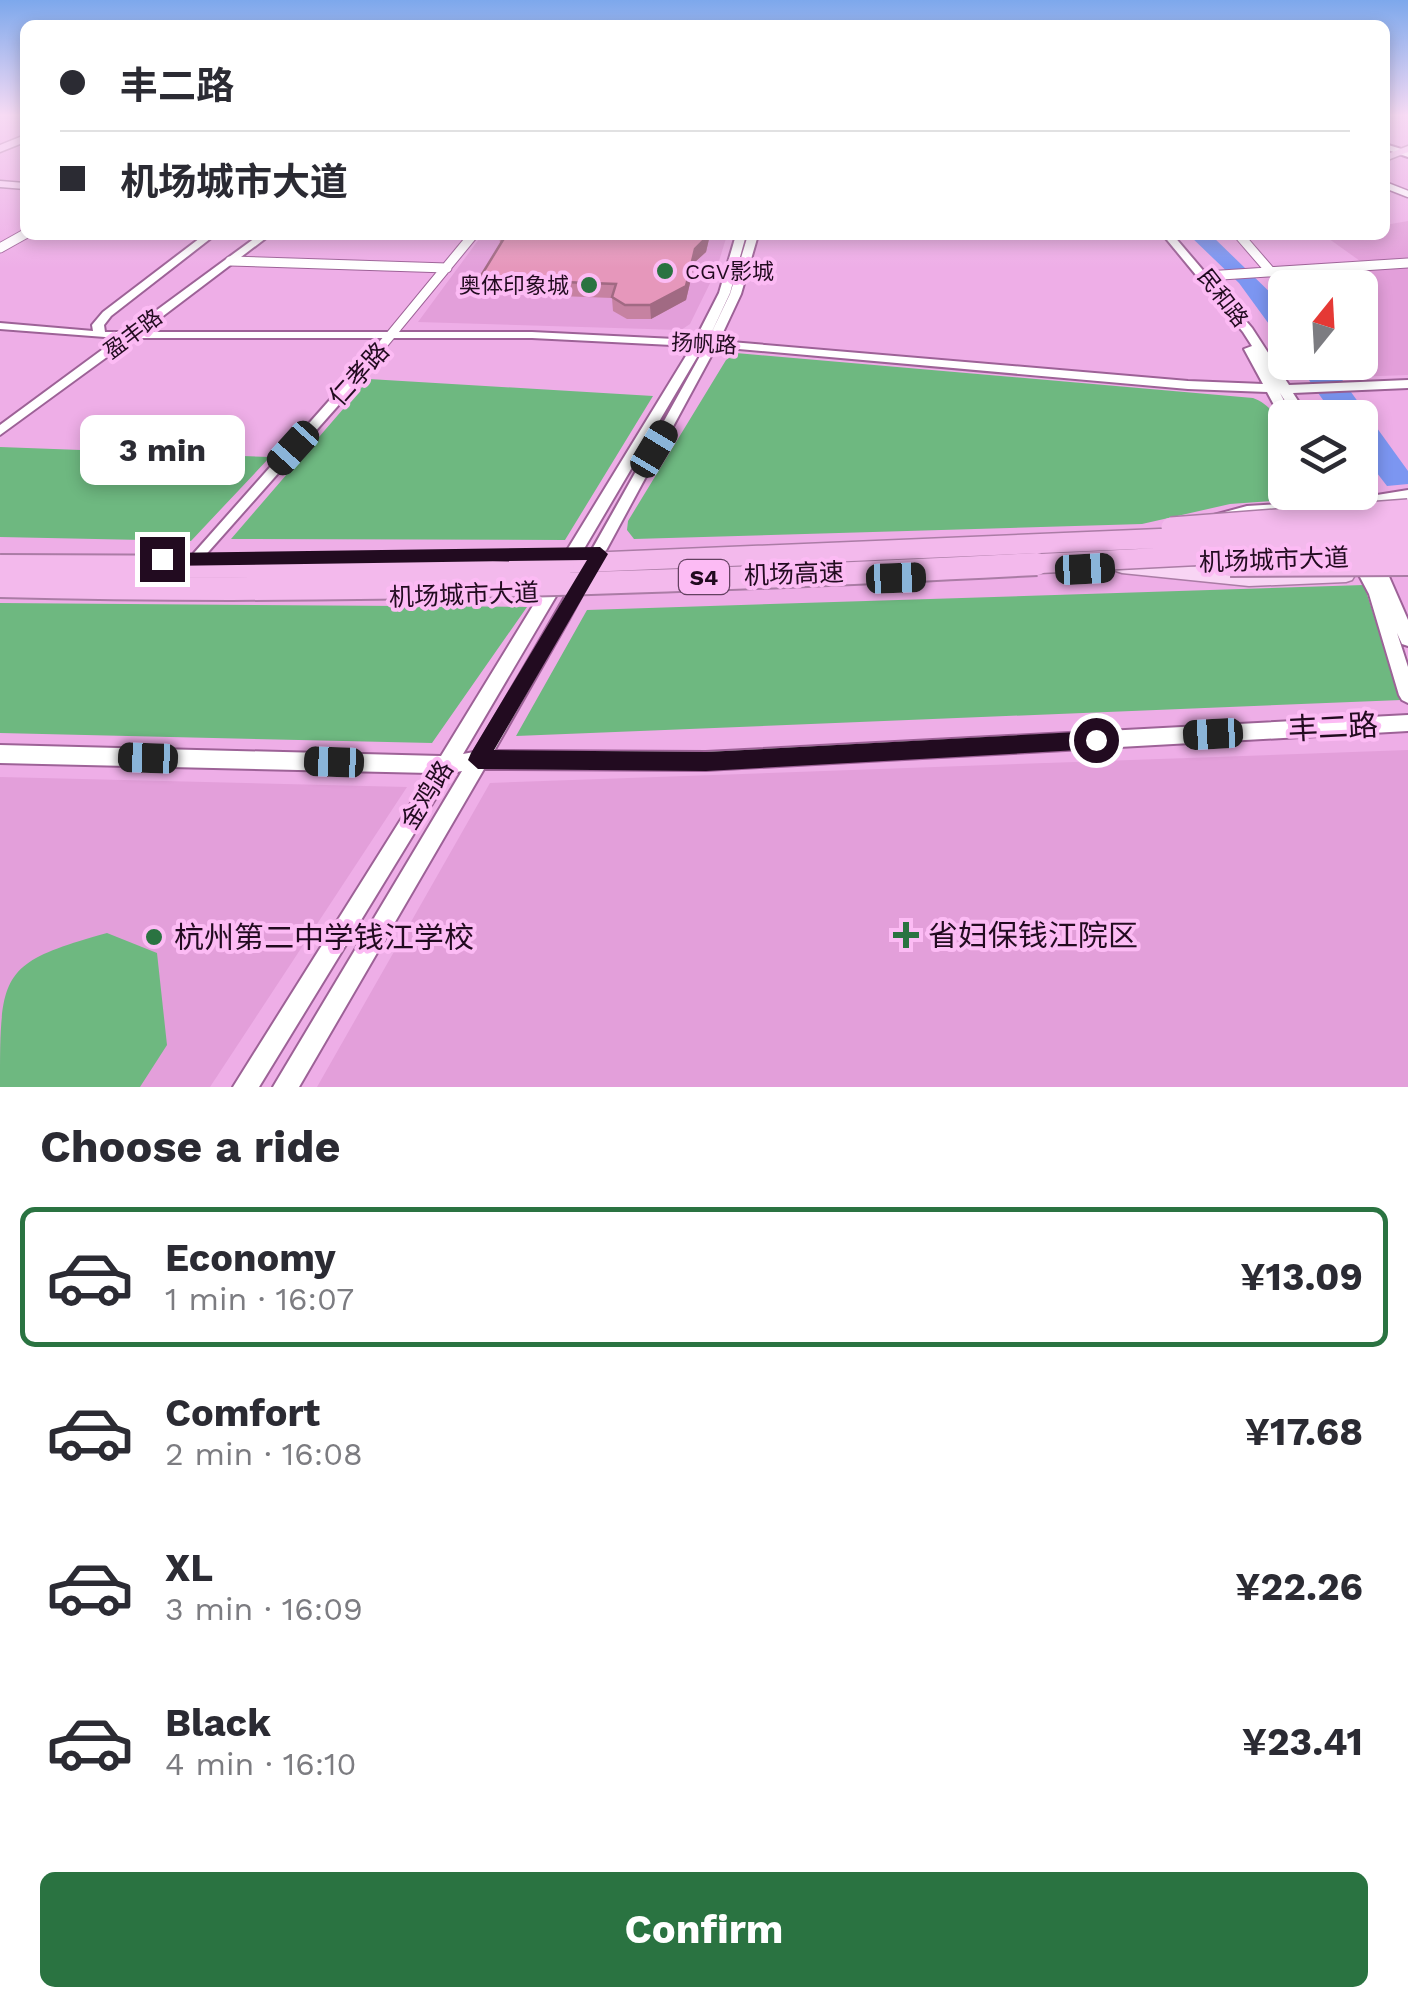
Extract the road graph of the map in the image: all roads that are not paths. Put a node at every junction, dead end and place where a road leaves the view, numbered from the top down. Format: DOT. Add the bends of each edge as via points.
graph roads {
  1 [pos="204,240"];
  2 [pos="258,240"];
  3 [pos="468,240"];
  4 [pos="740,240"];
  5 [pos="751,240"];
  6 [pos="1170,240"];
  7 [pos="1171,240"];
  8 [pos="1242,240"];
  9 [pos="230,261"];
  10 [pos="1408,263"];
  11 [pos="447,268"];
  12 [pos="1267,273"];
  13 [pos="1206,276"];
  14 [pos="0,326"];
  15 [pos="100,336"];
  16 [pos="130,336"];
  17 [pos="392,337"];
  18 [pos="706,344"];
  19 [pos="1408,384"];
  20 [pos="1270,388"];
  21 [pos="1287,389"];
  22 [pos="1277,400"];
  23 [pos="1293,400"];
  24 [pos="0,431"];
  25 [pos="1408,495"];
  26 [pos="1378,497"];
  27 [pos="1408,509"];
  28 [pos="1314,510"];
  29 [pos="1343,510"];
  30 [pos="1354,510"];
  31 [pos="1408,520"];
  32 [pos="1398,524"];
  33 [pos="1408,545"];
  34 [pos="600,554"];
  35 [pos="573,555"];
  36 [pos="1114,555"];
  37 [pos="1408,556"];
  38 [pos="0,557"];
  39 [pos="194,559"];
  40 [pos="1408,564"];
  41 [pos="1369,565"];
  42 [pos="0,566"];
  43 [pos="0,586"];
  44 [pos="578,591"];
  45 [pos="550,592"];
  46 [pos="0,597"];
  47 [pos="161,599"];
  48 [pos="1408,639"];
  49 [pos="1408,695"];
  50 [pos="1408,723"];
  51 [pos="0,754"];
  52 [pos="478,760"];
  53 [pos="446,765"];
  54 [pos="245,1087"];
  55 [pos="284,1087"];
  1 -- 15 [label="main road, 盈丰路" via="108,314 98,325"];
  2 -- 9 [label="main road, 盈丰路"];
  3 -- 11 [label="street, 仁孝路"];
  4 -- 18 [label="main road, 金鸡路"];
  5 -- 18 [label="main road, 金鸡路"];
  6 -- 20 [label="main road, 民和路" via="1224,308"];
  7 -- 13 [label="main road, 民和路"];
  8 -- 12 [label="street"];
  9 -- 11 [label="street"];
  9 -- 16 [label="main road, 盈丰路"];
  10 -- 12 [label="street"];
  11 -- 17 [label="street, 仁孝路"];
  12 -- 13 [label="street"];
  13 -- 21 [label="main road, 民和路"];
  14 -- 15 [label="main road, 扬帆路"];
  15 -- 16 [label="main road, 扬帆路"];
  16 -- 17 [label="main road, 扬帆路"];
  16 -- 24 [label="main road, 盈丰路"];
  17 -- 18 [label="main road, 扬帆路" via="532,335"];
  17 -- 39 [label="street, 仁孝路"];
  18 -- 20 [label="main road, 扬帆路"];
  18 -- 34 [label="main road, 金鸡路"];
  18 -- 35 [label="main road, 金鸡路"];
  19 -- 21 [label="main road, 扬帆路"];
  20 -- 21 [label="main road, 扬帆路"];
  20 -- 22 [label="main road, 民和路"];
  21 -- 23 [label="main road, 民和路"];
  25 -- 26 [label="main road"];
  27 -- 36 [label="highway, bridge" via="1196,522"];
  28 -- 34 [label="main road, 机场城市大道" via="1192,528"];
  29 -- 41 [label="main road"];
  30 -- 32 [label="main road, 机场城市大道"];
  31 -- 32 [label="main road, 机场城市大道"];
  32 -- 36 [label="highway, 机场高速 / S4, bridge"];
  33 -- 36 [label="highway, 机场高速 / S4, bridge"];
  34 -- 35 [label="main road, 机场城市大道"];
  34 -- 44 [label="main road, 金鸡路"];
  35 -- 39 [label="main road, 机场城市大道"];
  35 -- 45 [label="main road, 金鸡路"];
  36 -- 40 [label="highway, bridge" via="1272,566"];
  36 -- 41 [label="main road, 机场城市大道"];
  36 -- 42 [label="highway, 机场高速 / S4, bridge" via="458,568"];
  36 -- 43 [label="highway, 机场高速 / S4, bridge" via="451,587"];
  36 -- 44 [label="main road, 机场城市大道"];
  37 -- 41 [label="main road, 机场城市大道"];
  38 -- 39 [label="main road, 机场城市大道"];
  39 -- 47 [label="street, 仁孝路"];
  41 -- 48 [label="main road"];
  41 -- 49 [label="main road"];
  44 -- 45 [label="main road, 机场城市大道"];
  44 -- 52 [label="main road, 金鸡路"];
  45 -- 47 [label="main road, 机场城市大道"];
  45 -- 53 [label="main road, 金鸡路"];
  46 -- 47 [label="main road, 机场城市大道"];
  50 -- 52 [label="main road, 丰二路" via="706,761"];
  51 -- 53 [label="main road, 丰二路"];
  52 -- 53 [label="main road, 丰二路"];
  52 -- 55 [label="main road, 金鸡路"];
  53 -- 54 [label="main road, 金鸡路"];
}
